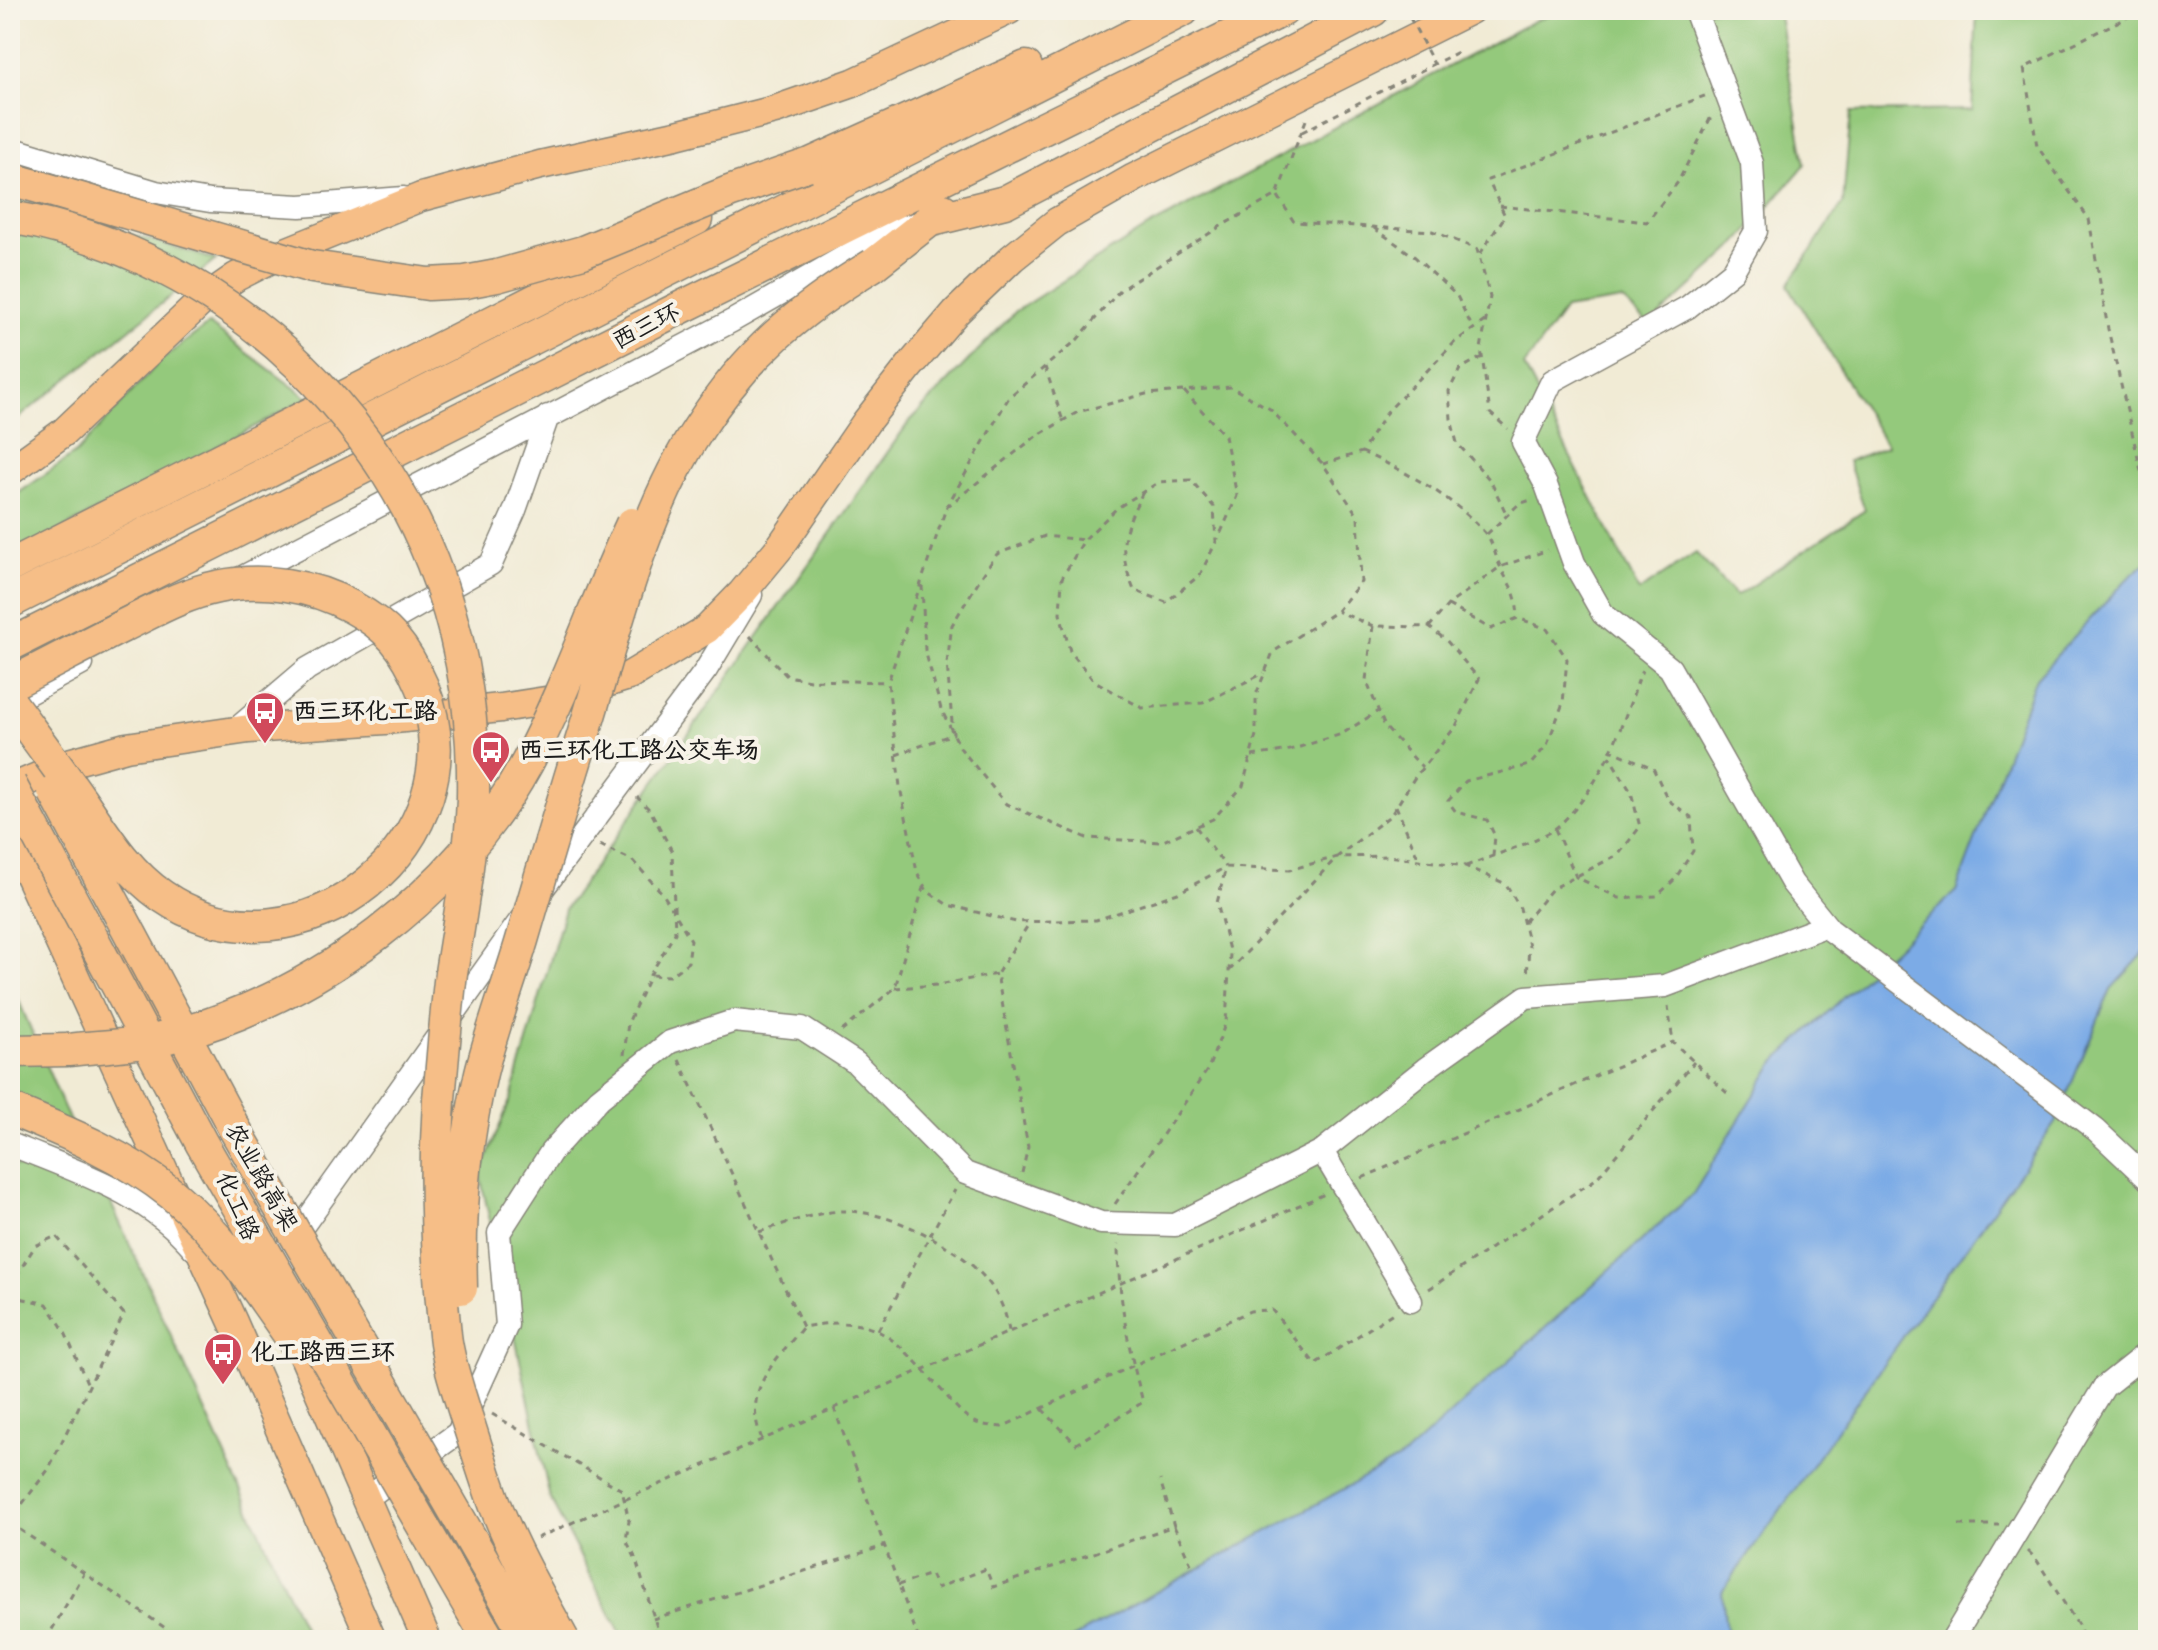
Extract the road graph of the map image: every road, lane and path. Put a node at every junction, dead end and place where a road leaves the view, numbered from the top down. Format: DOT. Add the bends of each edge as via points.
graph roads {
  1 [pos="1009,10"];
  2 [pos="1183,10"];
  3 [pos="1283,10"];
  4 [pos="1373,10"];
  5 [pos="1412,10"];
  6 [pos="1470,10"];
  7 [pos="1695,10"];
  8 [pos="2142,10"];
  9 [pos="1135,34"];
  10 [pos="1458,52"];
  11 [pos="1434,64"];
  12 [pos="1319,86"];
  13 [pos="1725,88"];
  14 [pos="1080,112"];
  15 [pos="1301,132"];
  16 [pos="10,148"];
  17 [pos="807,165"];
  18 [pos="10,179"];
  19 [pos="1277,195"];
  20 [pos="421,197"];
  21 [pos="1500,206"];
  22 [pos="10,217"];
  23 [pos="928,221"];
  24 [pos="1373,227"];
  25 [pos="1479,256"];
  26 [pos="827,293"];
  27 [pos="1486,320"];
  28 [pos="1473,329"];
  29 [pos="1482,357"];
  30 [pos="1045,367"];
  31 [pos="1184,391"];
  32 [pos="548,416"];
  33 [pos="1063,421"];
  34 [pos="1523,442"];
  35 [pos="1362,452"];
  36 [pos="1323,464"];
  37 [pos="10,471"];
  38 [pos="1143,492"];
  39 [pos="1550,494"];
  40 [pos="2148,501"];
  41 [pos="946,508"];
  42 [pos="1507,515"];
  43 [pos="1487,534"];
  44 [pos="1084,540"];
  45 [pos="1216,542"];
  46 [pos="1567,543"];
  47 [pos="780,547"];
  48 [pos="10,566"];
  49 [pos="1500,567"];
  50 [pos="922,581"];
  51 [pos="10,602"];
  52 [pos="1448,605"];
  53 [pos="1337,611"];
  54 [pos="1518,618"];
  55 [pos="735,621"];
  56 [pos="1373,626"];
  57 [pos="1429,627"];
  58 [pos="10,645"];
  59 [pos="1648,651"];
  60 [pos="1264,673"];
  61 [pos="888,682"];
  62 [pos="10,698"];
  63 [pos="1378,711"];
  64 [pos="233,732"];
  65 [pos="953,734"];
  66 [pos="1611,750"];
  67 [pos="896,755"];
  68 [pos="1608,755"];
  69 [pos="1251,756"];
  70 [pos="1422,767"];
  71 [pos="45,774"];
  72 [pos="623,782"];
  73 [pos="10,786"];
  74 [pos="1396,806"];
  75 [pos="1196,827"];
  76 [pos="1555,829"];
  77 [pos="10,834"];
  78 [pos="582,837"];
  79 [pos="1493,856"];
  80 [pos="1337,857"];
  81 [pos="1419,860"];
  82 [pos="1465,866"];
  83 [pos="1226,867"];
  84 [pos="1576,877"];
  85 [pos="924,884"];
  86 [pos="674,910"];
  87 [pos="1030,922"];
  88 [pos="1524,922"];
  89 [pos="1827,928"];
  90 [pos="1229,971"];
  91 [pos="997,974"];
  92 [pos="650,975"];
  93 [pos="1665,986"];
  94 [pos="895,988"];
  95 [pos="1526,997"];
  96 [pos="670,1042"];
  97 [pos="1673,1042"];
  98 [pos="826,1044"];
  99 [pos="10,1051"];
  100 [pos="1694,1062"];
  101 [pos="631,1073"];
  102 [pos="1727,1093"];
  103 [pos="10,1109"];
  104 [pos="10,1144"];
  105 [pos="1322,1151"];
  106 [pos="965,1173"];
  107 [pos="2148,1179"];
  108 [pos="1343,1186"];
  109 [pos="1017,1192"];
  110 [pos="1110,1224"];
  111 [pos="759,1232"];
  112 [pos="930,1237"];
  113 [pos="206,1262"];
  114 [pos="1118,1284"];
  115 [pos="10,1286"];
  116 [pos="10,1296"];
  117 [pos="1411,1301"];
  118 [pos="283,1308"];
  119 [pos="803,1327"];
  120 [pos="878,1330"];
  121 [pos="1009,1332"];
  122 [pos="2148,1352"];
  123 [pos="1133,1366"];
  124 [pos="922,1369"];
  125 [pos="89,1387"];
  126 [pos="834,1408"];
  127 [pos="485,1409"];
  128 [pos="1042,1409"];
  129 [pos="762,1439"];
  130 [pos="482,1466"];
  131 [pos="1160,1480"];
  132 [pos="367,1498"];
  133 [pos="624,1500"];
  134 [pos="10,1522"];
  135 [pos="1959,1525"];
  136 [pos="1174,1526"];
  137 [pos="2014,1538"];
  138 [pos="526,1542"];
  139 [pos="884,1546"];
  140 [pos="1193,1569"];
  141 [pos="85,1573"];
  142 [pos="898,1585"];
  143 [pos="653,1619"];
  144 [pos="481,1627"];
  145 [pos="46,1640"];
  146 [pos="183,1640"];
  147 [pos="372,1640"];
  148 [pos="427,1640"];
  149 [pos="529,1640"];
  150 [pos="563,1640"];
  151 [pos="661,1640"];
  152 [pos="919,1640"];
  153 [pos="1952,1640"];
  154 [pos="2083,1640"];
  1 -- 20 [label="main road" via="853,83 775,110"];
  2 -- 9 [label="highway, 西三环"];
  3 -- 14 [label="highway, 西三环"];
  4 -- 23 [label="highway" via="1005,202"];
  5 -- 11 [label="path, bridge" via="1407,12"];
  6 -- 12 [label="main road"];
  7 -- 13 [label="street"];
  8 -- 40 [label="path" via="2024,68 2037,146 2089,219"];
  9 -- 17 [label="highway" via="1017,69"];
  9 -- 51 [label="highway, 西三环"];
  10 -- 11 [label="path, bridge"];
  11 -- 15 [label="path"];
  12 -- 15 [label="path"];
  12 -- 47 [label="main road" via="1134,178 1057,222 1012,258 909,367"];
  13 -- 21 [label="path" via="1488,180"];
  13 -- 21 [label="path" via="1678,182 1647,222"];
  13 -- 34 [label="street" via="1752,163 1756,231 1733,271 1688,307 1552,381"];
  14 -- 23 [label="highway"];
  14 -- 58 [label="highway, 西三环"];
  15 -- 19 [label="path"];
  16 -- 20 [label="street" via="156,192 210,201 300,206"];
  17 -- 18 [label="highway, bridge" via="583,252 497,276 428,284 312,267"];
  17 -- 48 [label="highway, bridge"];
  19 -- 24 [label="path" via="1294,222"];
  19 -- 30 [label="path" via="1120,290 1077,340"];
  20 -- 37 [label="main road" via="236,277 203,300 64,432"];
  21 -- 25 [label="path" via="1505,216"];
  22 -- 130 [label="highway, bridge" via="122,249 172,272 249,322 344,412 407,503 431,554 450,610 471,722 473,799 439,1103 437,1201 445,1340"];
  23 -- 26 [label="highway, bridge"];
  23 -- 32 [label="street" via="893,229 732,321"];
  24 -- 25 [label="path" via="1432,231 1477,249"];
  24 -- 28 [label="path" via="1457,296"];
  25 -- 27 [label="path" via="1490,297"];
  26 -- 99 [label="highway, bridge" via="756,342 725,372 683,429 612,568 526,765 487,823 426,892 327,967 241,1012 175,1036 68,1050"];
  26 -- 130 [label="highway, bridge" via="781,328 729,385 659,501 481,1073 464,1187 461,1274 462,1347"];
  27 -- 28 [label="path"];
  27 -- 29 [label="path"];
  28 -- 35 [label="path" via="1385,414"];
  29 -- 34 [label="path" via="1490,413"];
  29 -- 42 [label="path" via="1460,369 1449,391 1451,419 1457,443 1490,480"];
  30 -- 33 [label="path"];
  30 -- 41 [label="path" via="1009,397"];
  31 -- 33 [label="path" via="1146,394"];
  31 -- 36 [label="path" via="1231,387 1270,409"];
  31 -- 45 [label="path" via="1225,436 1237,496"];
  32 -- 62 [label="street"];
  32 -- 64 [label="street" via="491,564 307,669"];
  33 -- 41 [label="path"];
  34 -- 39 [label="street"];
  35 -- 36 [label="path"];
  35 -- 43 [label="path" via="1447,500"];
  36 -- 53 [label="path" via="1358,516 1361,582"];
  38 -- 44 [label="path"];
  38 -- 45 [label="path" via="1159,482 1191,480 1214,507"];
  38 -- 45 [label="path" via="1124,537 1123,563 1134,590 1166,602 1200,575"];
  39 -- 42 [label="path" via="1519,504"];
  39 -- 46 [label="street"];
  41 -- 50 [label="path"];
  42 -- 43 [label="path"];
  43 -- 49 [label="path"];
  44 -- 60 [label="path" via="1062,578 1060,614 1070,651 1093,680 1142,708 1203,703"];
  44 -- 65 [label="path" via="1045,536 997,554 978,582 952,625 947,663"];
  46 -- 49 [label="path"];
  46 -- 59 [label="street" via="1603,614"];
  47 -- 55 [label="street"];
  47 -- 64 [label="main road" via="707,629 629,676 591,689 501,708"];
  49 -- 52 [label="path"];
  49 -- 54 [label="path" via="1517,594"];
  50 -- 61 [label="path"];
  50 -- 65 [label="path" via="925,650"];
  52 -- 54 [label="path" via="1491,629"];
  52 -- 57 [label="path"];
  53 -- 56 [label="path"];
  53 -- 60 [label="path" via="1273,652"];
  54 -- 79 [label="path" via="1547,629 1567,659 1563,703 1547,745 1530,765 1466,781 1448,801 1456,812 1487,820 1495,836"];
  55 -- 61 [label="path" via="787,676"];
  55 -- 72 [label="street" via="706,670"];
  56 -- 57 [label="path"];
  56 -- 63 [label="path" via="1366,680"];
  57 -- 70 [label="path" via="1479,679 1456,726"];
  59 -- 66 [label="path"];
  59 -- 89 [label="street" via="1670,668 1792,883"];
  60 -- 69 [label="path" via="1256,695"];
  61 -- 67 [label="path"];
  62 -- 62 [label="highway, bridge" via="183,596 220,586 299,586 362,612 399,642 429,705 435,754 430,787 400,851 362,889 292,921 226,923 187,910 135,875"];
  62 -- 71 [label="main road, 化工路"];
  62 -- 149 [label="highway, 农业路高架, bridge" via="88,859 233,1126"];
  63 -- 69 [label="path" via="1342,734"];
  63 -- 70 [label="path" via="1385,727"];
  64 -- 71 [label="main road" via="126,747"];
  65 -- 67 [label="path"];
  65 -- 75 [label="path" via="1006,804 1087,838 1161,842"];
  66 -- 68 [label="path"];
  66 -- 84 [label="path" via="1653,768 1668,800 1691,817 1693,851 1657,896 1619,898"];
  67 -- 85 [label="path" via="917,872"];
  68 -- 76 [label="path" via="1591,789"];
  68 -- 84 [label="path" via="1631,792 1640,827 1619,854"];
  69 -- 75 [label="path" via="1243,786 1213,819"];
  70 -- 74 [label="path"];
  71 -- 73 [label="main road"];
  71 -- 118 [label="main road, 化工路"];
  72 -- 78 [label="street"];
  72 -- 86 [label="path" via="650,810 672,851"];
  73 -- 144 [label="highway, 农业路高架, bridge" via="202,1144"];
  74 -- 80 [label="path"];
  74 -- 81 [label="path"];
  75 -- 83 [label="path"];
  76 -- 79 [label="path"];
  76 -- 84 [label="path"];
  77 -- 113 [label="main road"];
  78 -- 86 [label="path" via="632,860"];
  78 -- 118 [label="street" via="285,1251 280,1275"];
  79 -- 82 [label="path"];
  80 -- 81 [label="path"];
  80 -- 83 [label="path" via="1289,870"];
  80 -- 90 [label="path"];
  81 -- 82 [label="path"];
  82 -- 88 [label="path" via="1506,884"];
  83 -- 87 [label="path" via="1178,893 1096,920"];
  83 -- 90 [label="path" via="1217,903"];
  84 -- 88 [label="path" via="1552,889"];
  85 -- 87 [label="path" via="948,905"];
  85 -- 94 [label="path"];
  86 -- 92 [label="path" via="675,933"];
  86 -- 92 [label="path" via="691,940 688,962 670,976"];
  87 -- 91 [label="path"];
  88 -- 95 [label="path" via="1529,946"];
  89 -- 93 [label="street"];
  89 -- 107 [label="street" via="2096,1130"];
  90 -- 110 [label="path" via="1226,1022 1208,1069"];
  91 -- 94 [label="path"];
  91 -- 109 [label="path" via="1028,1147"];
  92 -- 101 [label="path" via="628,1023 623,1052"];
  93 -- 95 [label="street"];
  93 -- 97 [label="path"];
  94 -- 98 [label="path"];
  95 -- 105 [label="street"];
  96 -- 98 [label="street" via="734,1021 802,1028"];
  96 -- 101 [label="street"];
  96 -- 111 [label="path"];
  97 -- 100 [label="path"];
  97 -- 108 [label="path"];
  98 -- 106 [label="street" via="856,1063"];
  100 -- 102 [label="path"];
  100 -- 117 [label="path" via="1596,1179"];
  101 -- 132 [label="street" via="551,1152 499,1233 507,1325 458,1433"];
  103 -- 144 [label="highway, bridge" via="142,1172 212,1233 256,1286 329,1393 443,1582"];
  104 -- 113 [label="street" via="118,1189 162,1215"];
  105 -- 108 [label="street"];
  105 -- 110 [label="street" via="1175,1225"];
  106 -- 109 [label="street"];
  106 -- 112 [label="path"];
  108 -- 114 [label="path"];
  108 -- 117 [label="street"];
  109 -- 110 [label="street"];
  110 -- 114 [label="path"];
  111 -- 112 [label="path" via="842,1211 891,1218"];
  111 -- 119 [label="path"];
  112 -- 120 [label="path"];
  112 -- 121 [label="path" via="985,1277 1007,1315"];
  113 -- 147 [label="main road"];
  114 -- 121 [label="path"];
  114 -- 123 [label="path"];
  115 -- 125 [label="path" via="35,1246 56,1236 124,1314"];
  116 -- 125 [label="path" via="47,1304"];
  117 -- 123 [label="path" via="1315,1364 1272,1310 1250,1311"];
  118 -- 132 [label="main road, 化工路"];
  119 -- 120 [label="path" via="849,1322"];
  119 -- 129 [label="path" via="768,1367 757,1390"];
  120 -- 124 [label="path"];
  121 -- 124 [label="path"];
  122 -- 137 [label="street" via="2104,1387"];
  123 -- 128 [label="path"];
  123 -- 128 [label="path" via="1143,1402 1076,1444"];
  124 -- 126 [label="path"];
  124 -- 128 [label="path" via="978,1423 1002,1427"];
  125 -- 134 [label="path" via="48,1470"];
  126 -- 129 [label="path"];
  126 -- 139 [label="path"];
  127 -- 133 [label="path" via="622,1490"];
  129 -- 133 [label="path"];
  130 -- 150 [label="highway, bridge" via="496,1507"];
  131 -- 136 [label="path"];
  132 -- 148 [label="main road, 化工路"];
  133 -- 138 [label="path"];
  133 -- 143 [label="path" via="626,1540"];
  134 -- 141 [label="path"];
  135 -- 137 [label="path" via="2001,1525"];
  136 -- 140 [label="path"];
  136 -- 142 [label="path" via="993,1587 986,1569 937,1588 931,1574"];
  137 -- 153 [label="street"];
  137 -- 154 [label="path" via="2036,1559"];
  139 -- 142 [label="path"];
  139 -- 143 [label="path"];
  141 -- 145 [label="path"];
  141 -- 146 [label="path"];
  142 -- 152 [label="path"];
  143 -- 151 [label="path"];
}
